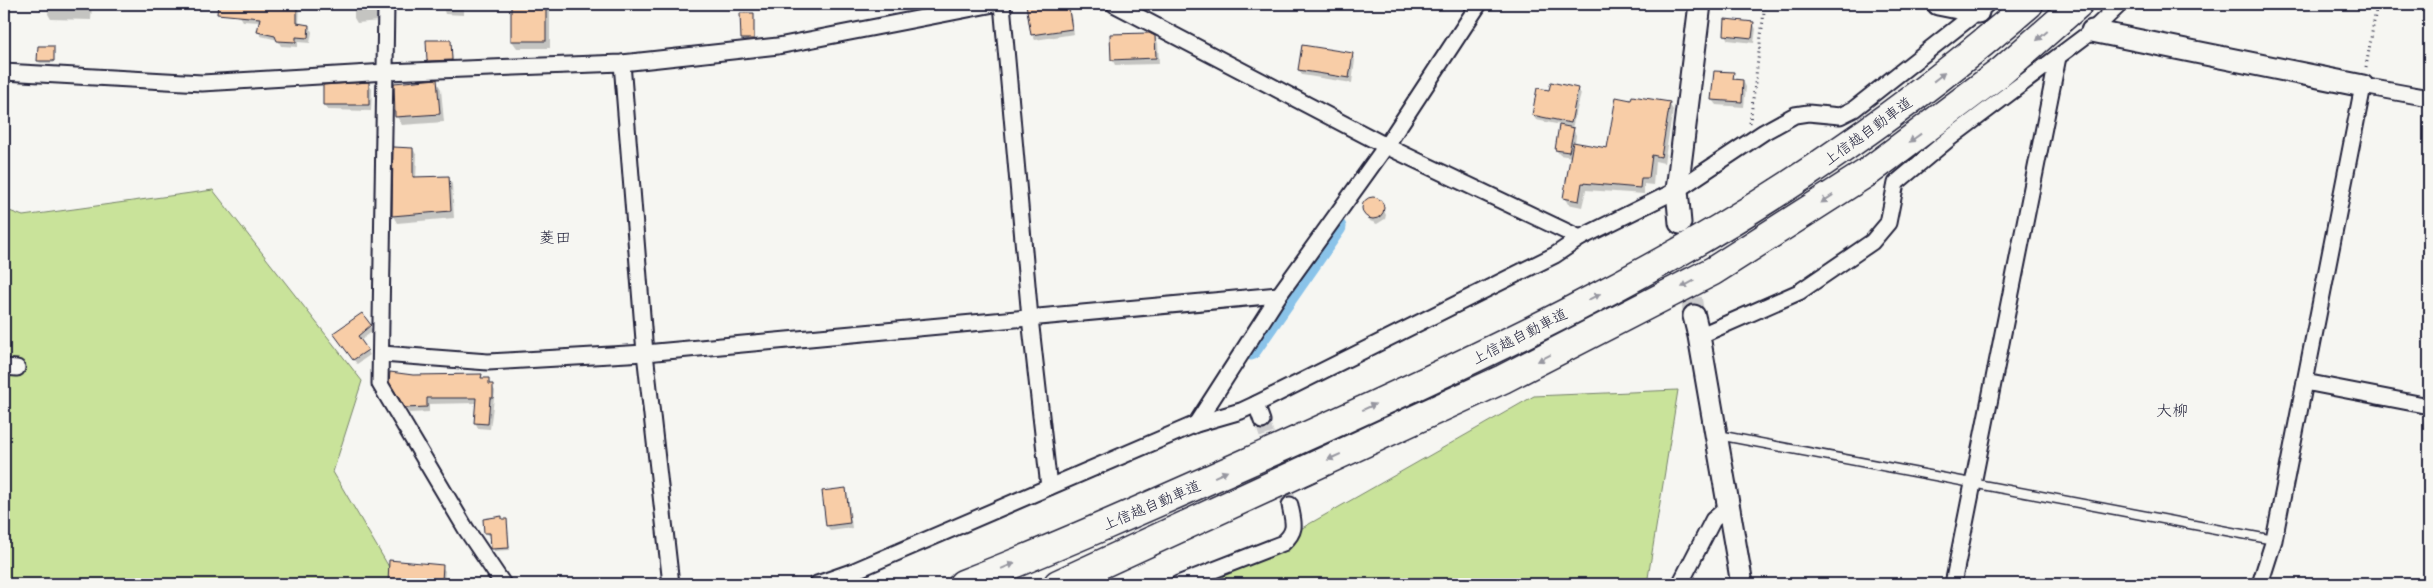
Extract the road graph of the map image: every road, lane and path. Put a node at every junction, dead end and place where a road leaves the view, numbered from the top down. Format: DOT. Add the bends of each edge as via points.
graph roads {
  1 [pos="386,4"];
  2 [pos="994,4"];
  3 [pos="1002,4"];
  4 [pos="1114,4"];
  5 [pos="1479,4"];
  6 [pos="1700,4"];
  7 [pos="1765,4"];
  8 [pos="1938,4"];
  9 [pos="2029,4"];
  10 [pos="2078,4"];
  11 [pos="2120,4"];
  12 [pos="2377,4"];
  13 [pos="1982,8"];
  14 [pos="2092,31"];
  15 [pos="2058,57"];
  16 [pos="622,63"];
  17 [pos="4,72"];
  18 [pos="386,72"];
  19 [pos="2363,86"];
  20 [pos="2429,98"];
  21 [pos="1748,143"];
  22 [pos="1386,146"];
  23 [pos="1677,190"];
  24 [pos="1680,222"];
  25 [pos="1580,238"];
  26 [pos="1280,295"];
  27 [pos="1030,318"];
  28 [pos="1696,326"];
  29 [pos="645,353"];
  30 [pos="382,354"];
  31 [pos="2305,382"];
  32 [pos="1256,404"];
  33 [pos="2429,406"];
  34 [pos="1262,421"];
  35 [pos="1196,424"];
  36 [pos="1716,435"];
  37 [pos="1973,483"];
  38 [pos="1049,487"];
  39 [pos="1290,505"];
  40 [pos="1728,507"];
  41 [pos="2274,540"];
  42 [pos="503,584"];
  43 [pos="671,584"];
  44 [pos="816,584"];
  45 [pos="962,584"];
  46 [pos="1058,584"];
  47 [pos="1178,584"];
  48 [pos="1680,584"];
  49 [pos="1742,584"];
  50 [pos="1953,584"];
  51 [pos="2260,584"];
  1 -- 18 [label="street"];
  2 -- 16 [label="street" via="778,46"];
  3 -- 27 [label="street"];
  4 -- 22 [label="street"];
  5 -- 22 [label="street"];
  6 -- 23 [label="street"];
  7 -- 21 [label="path"];
  8 -- 13 [label="street"];
  45 -- 9 [label="highway, 上信越自動車道, one-way" via="1183,491 1490,351 1699,239 1844,148 1969,54"];
  10 -- 46 [label="highway, 上信越自動車道, one-way" via="2002,70 1868,172 1713,271 1485,387"];
  11 -- 14 [label="street"];
  12 -- 19 [label="path"];
  13 -- 21 [label="street" via="1854,109 1840,116 1795,115"];
  14 -- 15 [label="street"];
  14 -- 19 [label="street"];
  15 -- 28 [label="street" via="1896,183 1888,224 1872,242 1799,292"];
  15 -- 37 [label="street"];
  16 -- 18 [label="street"];
  16 -- 29 [label="street"];
  17 -- 18 [label="street" via="202,83"];
  18 -- 30 [label="street" via="382,176"];
  19 -- 20 [label="street"];
  19 -- 31 [label="street"];
  21 -- 23 [label="street"];
  22 -- 25 [label="street"];
  22 -- 26 [label="street"];
  23 -- 24 [label="street"];
  23 -- 25 [label="street"];
  25 -- 32 [label="street" via="1555,255"];
  26 -- 27 [label="street"];
  26 -- 35 [label="street"];
  27 -- 29 [label="street"];
  27 -- 38 [label="street"];
  28 -- 36 [label="street"];
  29 -- 30 [label="street" via="488,362"];
  29 -- 43 [label="street"];
  30 -- 42 [label="street" via="380,384 466,529"];
  31 -- 33 [label="street"];
  31 -- 41 [label="street"];
  32 -- 34 [label="street"];
  32 -- 35 [label="street"];
  35 -- 38 [label="street"];
  36 -- 37 [label="lane"];
  36 -- 40 [label="street"];
  37 -- 41 [label="lane"];
  37 -- 50 [label="street"];
  38 -- 44 [label="street" via="854,571"];
  39 -- 47 [label="street" via="1294,531 1283,543"];
  40 -- 48 [label="street" via="1713,520"];
  40 -- 49 [label="street"];
  41 -- 51 [label="street"];
}
